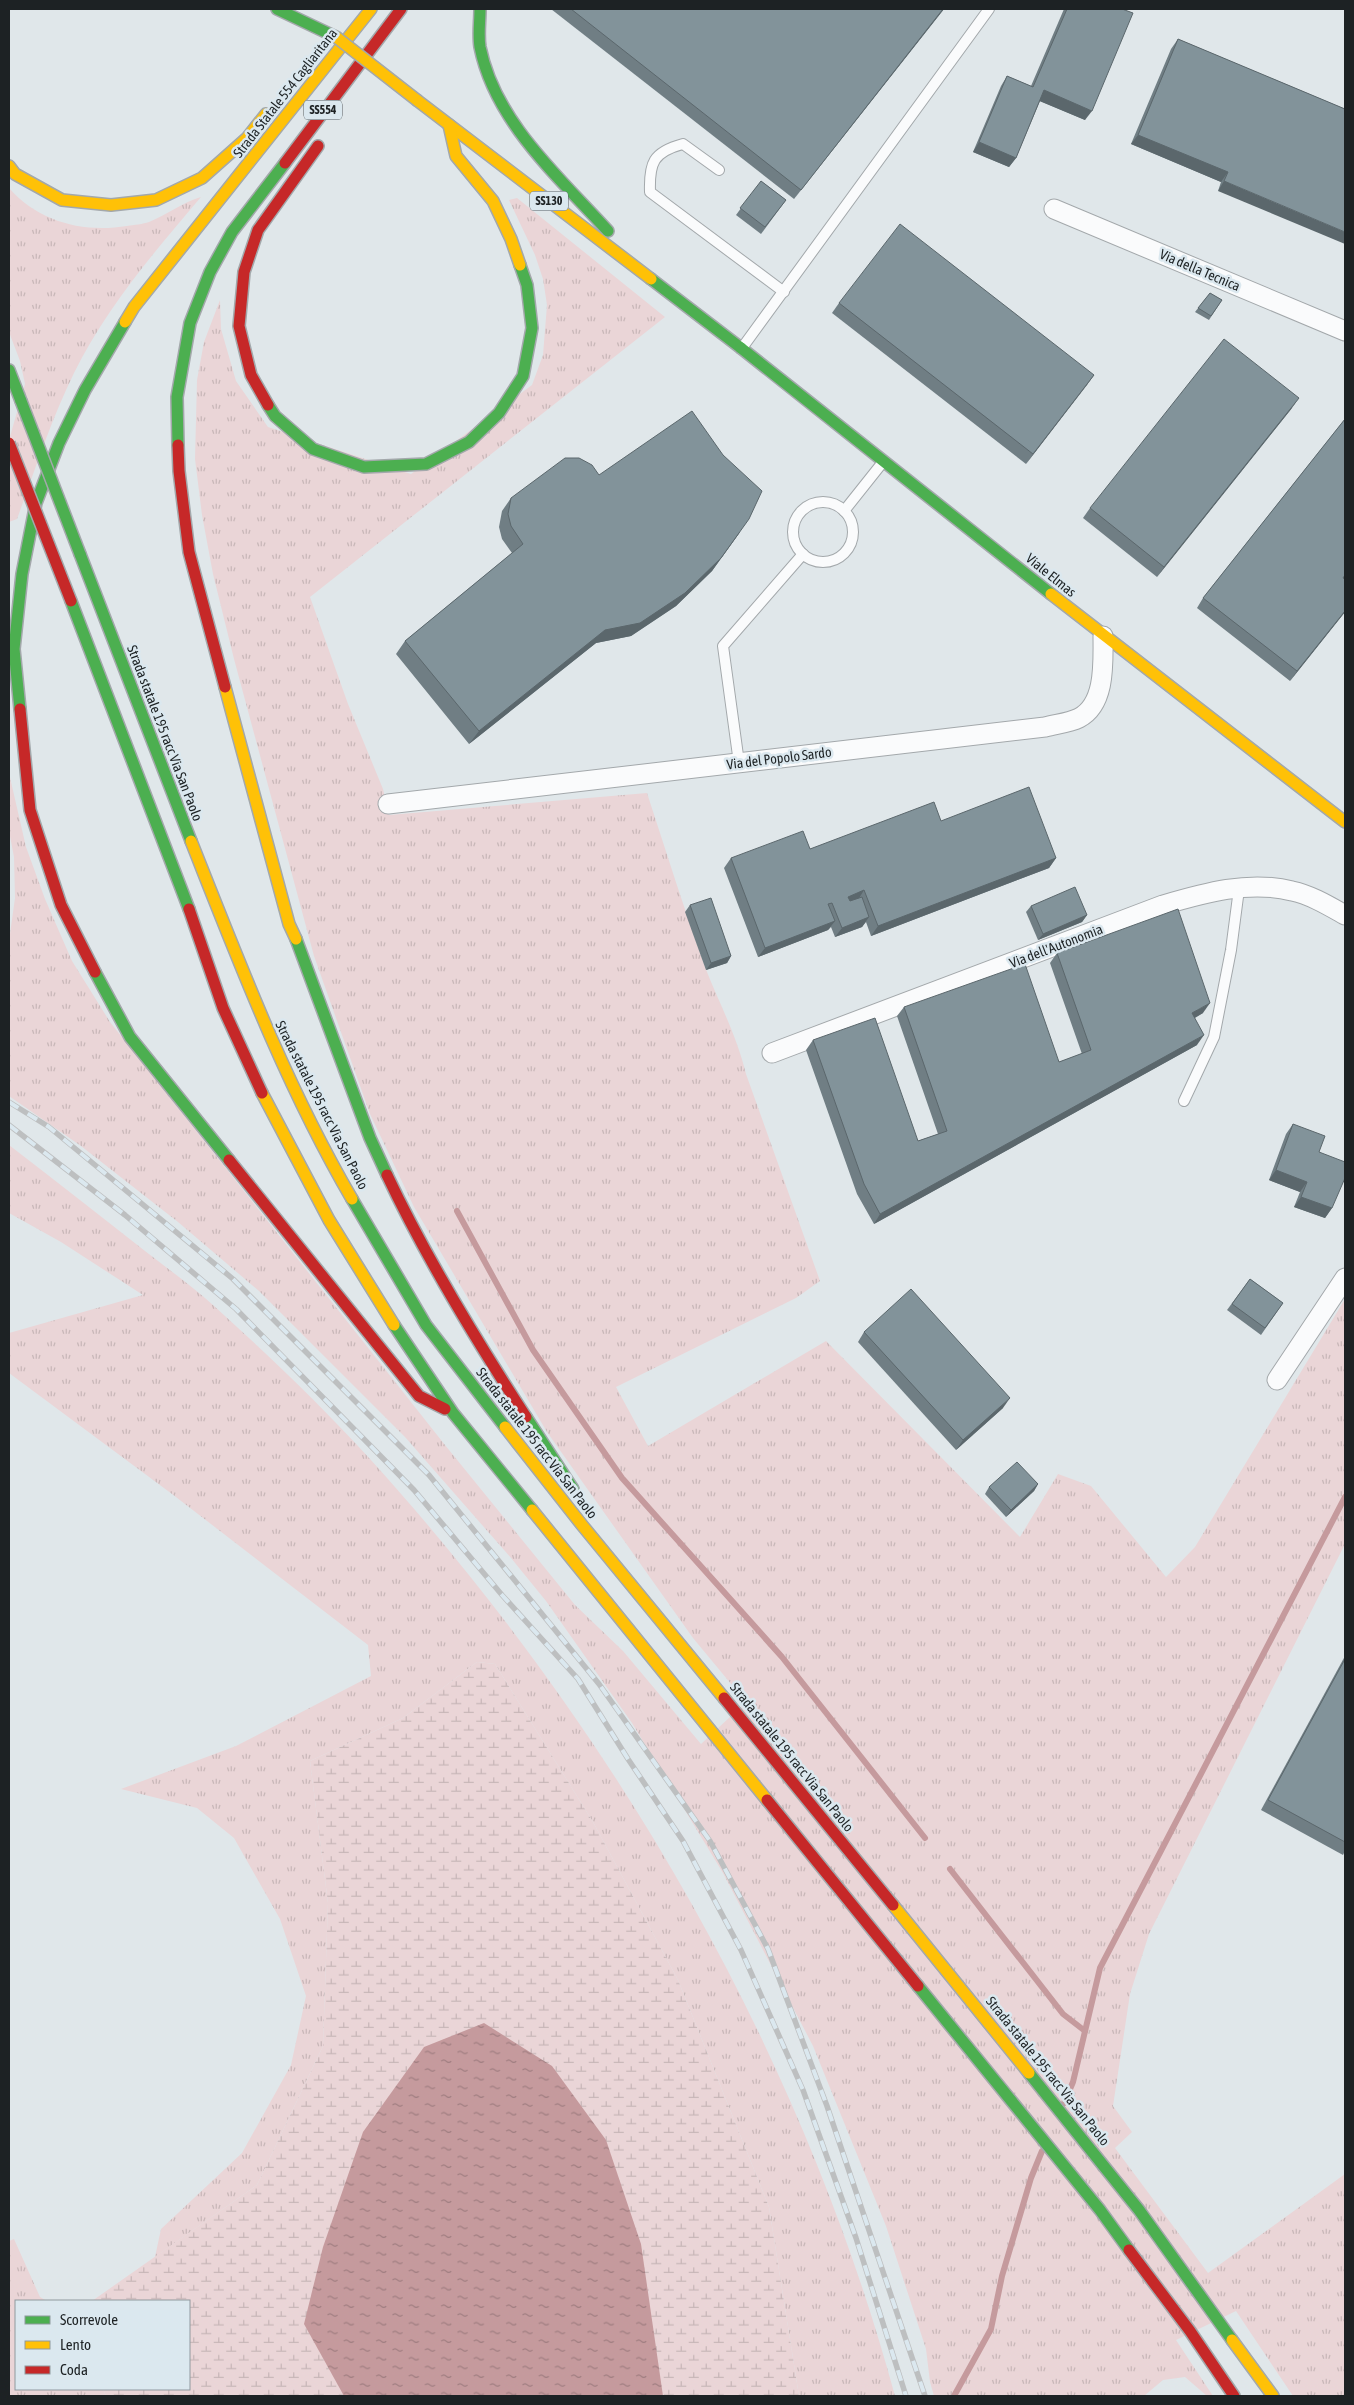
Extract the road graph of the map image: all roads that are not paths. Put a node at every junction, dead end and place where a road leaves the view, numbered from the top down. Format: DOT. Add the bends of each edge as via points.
graph roads {
  1 [pos="276,9"];
  2 [pos="302,9"];
  3 [pos="371,9"];
  4 [pos="401,9"];
  5 [pos="480,9"];
  6 [pos="989,9"];
  7 [pos="336,37"];
  8 [pos="343,84"];
  9 [pos="298,103"];
  10 [pos="341,108"];
  11 [pos="449,125"];
  12 [pos="324,139"];
  13 [pos="9,166"];
  14 [pos="719,170"];
  15 [pos="1054,209"];
  16 [pos="649,277"];
  17 [pos="784,292"];
  18 [pos="1345,331"];
  19 [pos="741,348"];
  20 [pos="9,370"];
  21 [pos="9,442"];
  22 [pos="884,462"];
  23 [pos="844,511"];
  24 [pos="803,554"];
  25 [pos="1103,636"];
  26 [pos="739,763"];
  27 [pos="388,804"];
  28 [pos="1345,822"];
  29 [pos="1238,889"];
  30 [pos="1345,915"];
  31 [pos="772,1053"];
  32 [pos="1184,1101"];
  33 [pos="1345,1278"];
  34 [pos="1277,1380"];
  35 [pos="453,1413"];
  36 [pos="582,1525"];
  37 [pos="1234,2396"];
  38 [pos="1273,2396"];
  1 -- 7 [label="main road"];
  2 -- 7 [label="main road, SS130"];
  3 -- 9 [label="main road, Strada Statale 554 Cagliaritana / SS554"];
  4 -- 8 [label="main road, SS554"];
  5 -- 16 [label="main road" via="480,47 492,84 514,125"];
  6 -- 17 [label="lane"];
  7 -- 11 [label="main road, SS130, bridge"];
  8 -- 10 [label="main road"];
  8 -- 36 [label="main road, SS554" via="246,211 210,272 190,323 177,397 179,471 189,552 289,924 370,1138 405,1213 446,1286 498,1374 573,1486"];
  9 -- 13 [label="main road" via="268,112 246,138 202,178 156,200 111,205 62,200 16,174"];
  9 -- 35 [label="main road, Strada Statale 554 Cagliaritana / SS554" via="134,307 85,390 59,443 36,503 22,574 14,649 30,810 61,905 130,1037 419,1396"];
  11 -- 12 [label="main road" via="456,156 494,202 512,239 527,285 532,328 523,376 500,414 469,442 426,464 364,467 312,449 275,416 252,375 239,326 244,272 258,230"];
  11 -- 16 [label="main road, SS130"];
  14 -- 17 [label="lane" via="683,144 673,147 656,157 650,171 650,192"];
  15 -- 18 [label="street, Via della Tecnica"];
  16 -- 19 [label="main road, SS130"];
  17 -- 19 [label="lane"];
  19 -- 22 [label="main road, Viale Elmas"];
  20 -- 36 [label="main road, Strada statale 195 racc Via San Paolo, bridge" via="189,839 258,1009 336,1171 426,1325"];
  21 -- 35 [label="main road, bridge" via="180,884 223,1008 270,1112 374,1295"];
  22 -- 23 [label="lane"];
  22 -- 25 [label="main road, Viale Elmas"];
  23 -- 24 [label="lane" via="853,529 845,552 822,562"];
  23 -- 24 [label="lane" via="836,505 818,502 801,511 793,528 797,547"];
  24 -- 26 [label="lane" via="724,646"];
  25 -- 26 [label="street, Via del Popolo Sardo" via="1102,676 1096,697 1088,712 1077,719 1045,727"];
  25 -- 28 [label="main road, Viale Elmas"];
  26 -- 27 [label="street, Via del Popolo Sardo"];
  29 -- 30 [label="street, Via dell'Autonomia" via="1267,887 1293,891"];
  29 -- 31 [label="street, Via dell'Autonomia" via="1216,890 1163,905"];
  29 -- 32 [label="lane" via="1231,950 1214,1037"];
  33 -- 34 [label="street"];
  35 -- 37 [label="main road" via="1088,2195 1190,2331"];
  36 -- 38 [label="main road, Strada statale 195 racc Via San Paolo" via="1139,2210"];
}
